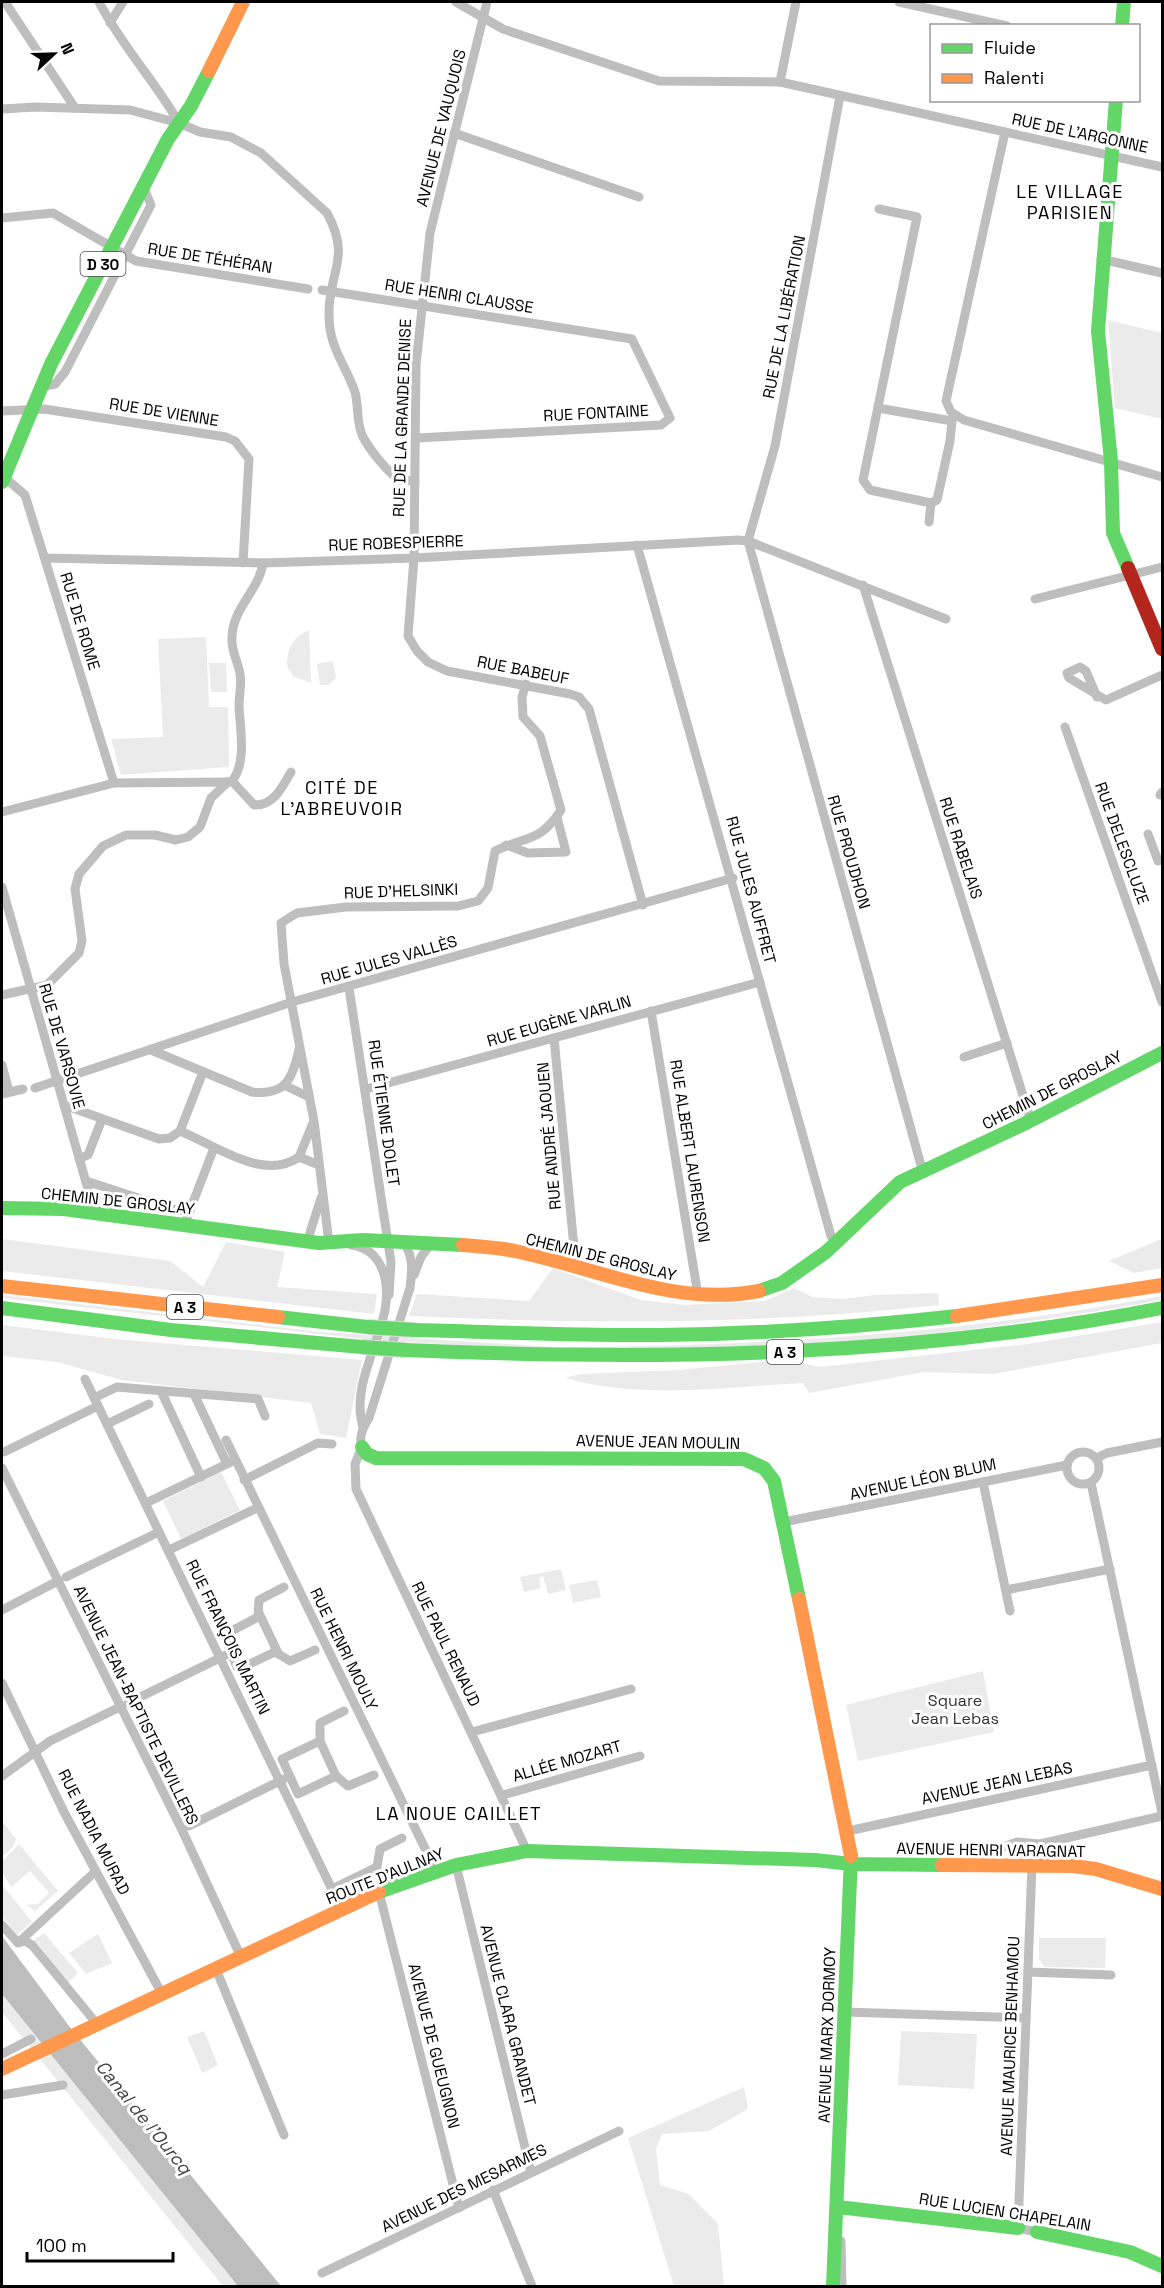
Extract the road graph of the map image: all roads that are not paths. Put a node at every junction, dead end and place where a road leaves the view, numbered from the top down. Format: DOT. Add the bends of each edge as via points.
graph roads {
  1 [pos="5,2"];
  2 [pos="99,2"];
  3 [pos="123,2"];
  4 [pos="243,2"];
  5 [pos="456,2"];
  6 [pos="487,2"];
  7 [pos="796,2"];
  8 [pos="899,2"];
  9 [pos="1124,2"];
  10 [pos="483,20"];
  11 [pos="110,23"];
  12 [pos="997,24"];
  13 [pos="1122,24"];
  14 [pos="780,82"];
  15 [pos="840,96"];
  16 [pos="1116,102"];
  17 [pos="75,108"];
  18 [pos="2,109"];
  19 [pos="181,121"];
  20 [pos="1005,132"];
  21 [pos="454,133"];
  22 [pos="1111,154"];
  23 [pos="1162,167"];
  24 [pos="143,186"];
  25 [pos="639,197"];
  26 [pos="879,209"];
  27 [pos="2,218"];
  28 [pos="429,243"];
  29 [pos="111,247"];
  30 [pos="124,255"];
  31 [pos="1101,260"];
  32 [pos="1162,273"];
  33 [pos="308,289"];
  34 [pos="322,290"];
  35 [pos="332,291"];
  36 [pos="421,305"];
  37 [pos="580,331"];
  38 [pos="41,387"];
  39 [pos="32,408"];
  40 [pos="878,408"];
  41 [pos="2,411"];
  42 [pos="953,416"];
  43 [pos="417,438"];
  44 [pos="1110,461"];
  45 [pos="1162,477"];
  46 [pos="3,479"];
  47 [pos="415,481"];
  48 [pos="931,503"];
  49 [pos="928,522"];
  50 [pos="748,541"];
  51 [pos="637,545"];
  52 [pos="45,558"];
  53 [pos="414,558"];
  54 [pos="243,563"];
  55 [pos="263,563"];
  56 [pos="1162,567"];
  57 [pos="1130,574"];
  58 [pos="863,585"];
  59 [pos="1035,599"];
  60 [pos="946,619"];
  61 [pos="1162,649"];
  62 [pos="1162,675"];
  63 [pos="526,684"];
  64 [pos="1097,697"];
  65 [pos="1065,727"];
  66 [pos="291,772"];
  67 [pos="230,782"];
  68 [pos="114,783"];
  69 [pos="2,812"];
  70 [pos="557,817"];
  71 [pos="1148,834"];
  72 [pos="506,845"];
  73 [pos="1162,860"];
  74 [pos="733,878"];
  75 [pos="2,887"];
  76 [pos="643,905"];
  77 [pos="760,982"];
  78 [pos="30,988"];
  79 [pos="349,988"];
  80 [pos="2,995"];
  81 [pos="292,1002"];
  82 [pos="1162,1002"];
  83 [pos="651,1011"];
  84 [pos="554,1038"];
  85 [pos="1007,1043"];
  86 [pos="300,1044"];
  87 [pos="151,1050"];
  88 [pos="1162,1053"];
  89 [pos="964,1057"];
  90 [pos="2,1065"];
  91 [pos="203,1072"];
  92 [pos="57,1082"];
  93 [pos="284,1085"];
  94 [pos="35,1088"];
  95 [pos="23,1089"];
  96 [pos="366,1089"];
  97 [pos="5,1093"];
  98 [pos="309,1097"];
  99 [pos="64,1105"];
  100 [pos="102,1119"];
  101 [pos="1031,1121"];
  102 [pos="314,1122"];
  103 [pos="180,1131"];
  104 [pos="213,1148"];
  105 [pos="299,1157"];
  106 [pos="80,1159"];
  107 [pos="319,1165"];
  108 [pos="922,1169"];
  109 [pos="86,1181"];
  110 [pos="322,1192"];
  111 [pos="2,1208"];
  112 [pos="95,1214"];
  113 [pos="186,1217"];
  114 [pos="307,1242"];
  115 [pos="432,1242"];
  116 [pos="835,1242"];
  117 [pos="329,1243"];
  118 [pos="388,1243"];
  119 [pos="404,1243"];
  120 [pos="576,1268"];
  121 [pos="1162,1285"];
  122 [pos="2,1286"];
  123 [pos="410,1288"];
  124 [pos="699,1295"];
  125 [pos="2,1308"];
  126 [pos="1162,1308"];
  127 [pos="386,1309"];
  128 [pos="85,1379"];
  129 [pos="161,1391"];
  130 [pos="194,1394"];
  131 [pos="96,1402"];
  132 [pos="149,1404"];
  133 [pos="265,1416"];
  134 [pos="107,1424"];
  135 [pos="363,1427"];
  136 [pos="226,1440"];
  137 [pos="1162,1442"];
  138 [pos="332,1444"];
  139 [pos="362,1447"];
  140 [pos="4,1452"];
  141 [pos="1097,1458"];
  142 [pos="231,1462"];
  143 [pos="1067,1465"];
  144 [pos="2,1468"];
  145 [pos="201,1477"];
  146 [pos="244,1480"];
  147 [pos="983,1482"];
  148 [pos="1091,1483"];
  149 [pos="146,1503"];
  150 [pos="257,1508"];
  151 [pos="784,1522"];
  152 [pos="159,1532"];
  153 [pos="169,1550"];
  154 [pos="1110,1569"];
  155 [pos="62,1579"];
  156 [pos="284,1587"];
  157 [pos="1006,1590"];
  158 [pos="2,1610"];
  159 [pos="1010,1611"];
  160 [pos="259,1613"];
  161 [pos="315,1650"];
  162 [pos="278,1653"];
  163 [pos="225,1655"];
  164 [pos="2,1683"];
  165 [pos="631,1689"];
  166 [pos="124,1705"];
  167 [pos="344,1711"];
  168 [pos="472,1732"];
  169 [pos="320,1741"];
  170 [pos="36,1751"];
  171 [pos="640,1756"];
  172 [pos="1152,1765"];
  173 [pos="374,1775"];
  174 [pos="2,1776"];
  175 [pos="290,1776"];
  176 [pos="336,1776"];
  177 [pos="280,1781"];
  178 [pos="502,1795"];
  179 [pos="1162,1815"];
  180 [pos="189,1826"];
  181 [pos="848,1831"];
  182 [pos="402,1838"];
  183 [pos="527,1851"];
  184 [pos="851,1864"];
  185 [pos="985,1864"];
  186 [pos="456,1865"];
  187 [pos="1032,1865"];
  188 [pos="96,1871"];
  189 [pos="436,1871"];
  190 [pos="332,1889"];
  191 [pos="1162,1889"];
  192 [pos="379,1893"];
  193 [pos="342,1910"];
  194 [pos="2,1925"];
  195 [pos="18,1943"];
  196 [pos="241,1957"];
  197 [pos="216,1969"];
  198 [pos="1028,1972"];
  199 [pos="1111,1975"];
  200 [pos="162,1994"];
  201 [pos="845,2012"];
  202 [pos="1026,2018"];
  203 [pos="97,2024"];
  204 [pos="31,2039"];
  205 [pos="2,2054"];
  206 [pos="8,2066"];
  207 [pos="63,2085"];
  208 [pos="2,2095"];
  209 [pos="618,2130"];
  210 [pos="284,2135"];
  211 [pos="531,2172"];
  212 [pos="493,2190"];
  213 [pos="838,2207"];
  214 [pos="459,2208"];
  215 [pos="1018,2228"];
  216 [pos="1037,2232"];
  217 [pos="1162,2266"];
  218 [pos="322,2273"];
  219 [pos="532,2286"];
  220 [pos="833,2286"];
  221 [pos="842,2286"];
  1 -- 17 [label="street"];
  2 -- 11 [label="street"];
  3 -- 11 [label="street"];
  4 -- 19 [label="main road, D 30"];
  5 -- 10 [label="street, RUE DE L'ARGONNE"];
  6 -- 10 [label="street, AVENUE DE VAUQUOIS"];
  7 -- 14 [label="street"];
  8 -- 12 [label="street"];
  9 -- 13 [label="main road"];
  10 -- 14 [label="street, RUE DE L'ARGONNE" via="659,81"];
  10 -- 21 [label="street, AVENUE DE VAUQUOIS"];
  11 -- 19 [label="street"];
  14 -- 15 [label="street, RUE DE L'ARGONNE"];
  15 -- 20 [label="street, RUE DE L'ARGONNE"];
  15 -- 50 [label="street, RUE DE LA LIBÉRATION" via="775,446"];
  16 -- 22 [label="main road"];
  17 -- 18 [label="street"];
  17 -- 19 [label="street" via="130,110"];
  19 -- 24 [label="main road, D 30"];
  19 -- 35 [label="street" via="200,132 231,137 261,153 327,213 339,243"];
  20 -- 22 [label="street, RUE DE L'ARGONNE"];
  20 -- 42 [label="street" via="947,390 946,401"];
  21 -- 25 [label="street"];
  21 -- 28 [label="street, AVENUE DE VAUQUOIS"];
  22 -- 23 [label="street, RUE DE L'ARGONNE"];
  22 -- 31 [label="main road"];
  24 -- 29 [label="main road, D 30"];
  24 -- 30 [label="street" via="151,205"];
  26 -- 40 [label="street" via="917,217"];
  27 -- 29 [label="street, RUE DE TÉHÉRAN" via="53,213"];
  28 -- 36 [label="street, RUE DE LA GRANDE DENISE"];
  29 -- 30 [label="street, RUE DE TÉHÉRAN"];
  29 -- 38 [label="main road, D 30"];
  30 -- 33 [label="street, RUE DE TÉHÉRAN" via="136,261"];
  30 -- 38 [label="street" via="65,372 55,384"];
  31 -- 32 [label="street"];
  31 -- 44 [label="main road" via="1098,331"];
  34 -- 35 [label="street"];
  35 -- 36 [label="street, RUE HENRI CLAUSSE"];
  35 -- 47 [label="street" via="332,343 355,392 362,435 394,476"];
  36 -- 37 [label="street, RUE HENRI CLAUSSE"];
  36 -- 43 [label="street, RUE DE LA GRANDE DENISE" via="416,365"];
  37 -- 43 [label="street, RUE FONTAINE" via="632,339 670,418 661,425"];
  38 -- 39 [label="main road, D 30"];
  39 -- 41 [label="street, RUE DE VIENNE"];
  39 -- 46 [label="main road, D 30"];
  39 -- 54 [label="street, RUE DE VIENNE" via="235,441 249,459"];
  40 -- 42 [label="street"];
  40 -- 48 [label="street" via="862,480 870,490"];
  42 -- 44 [label="street"];
  42 -- 48 [label="street" via="937,500"];
  43 -- 47 [label="street, RUE DE LA GRANDE DENISE"];
  44 -- 45 [label="street"];
  44 -- 57 [label="main road" via="1113,532"];
  46 -- 52 [label="street, RUE DE ROME" via="26,495"];
  47 -- 53 [label="street, RUE DE LA GRANDE DENISE"];
  48 -- 49 [label="street"];
  50 -- 51 [label="street, RUE ROBESPIERRE"];
  50 -- 58 [label="street"];
  50 -- 108 [label="street, RUE PROUDHON"];
  51 -- 53 [label="street, RUE ROBESPIERRE"];
  51 -- 74 [label="street, RUE JULES AUFFRET"];
  52 -- 54 [label="street, RUE ROBESPIERRE"];
  52 -- 68 [label="street, RUE DE ROME"];
  53 -- 55 [label="street, RUE ROBESPIERRE"];
  53 -- 63 [label="street, RUE BABEUF" via="408,636 417,651 428,662 447,671"];
  54 -- 55 [label="street, RUE ROBESPIERRE"];
  55 -- 67 [label="street" via="262,573 234,622 231,639 240,677 242,732 237,774"];
  56 -- 57 [label="street"];
  57 -- 59 [label="street"];
  57 -- 61 [label="main road"];
  58 -- 60 [label="street"];
  58 -- 85 [label="street, RUE RABELAIS"];
  62 -- 64 [label="street" via="1110,699"];
  63 -- 70 [label="street" via="523,717 540,736 561,810"];
  63 -- 76 [label="street, RUE BABEUF" via="570,694 589,709"];
  65 -- 82 [label="street, RUE DELESCLUZE"];
  66 -- 67 [label="street" via="272,800 260,805 254,805"];
  67 -- 68 [label="street"];
  67 -- 78 [label="street" via="211,798 200,827 188,837 176,840 126,835 96,852 77,881 75,902 82,941 79,952 47,985"];
  68 -- 69 [label="street"];
  70 -- 72 [label="street" via="539,835"];
  70 -- 72 [label="street" via="566,852 528,853"];
  71 -- 73 [label="street" via="1158,861"];
  72 -- 81 [label="street, RUE D'HELSINKI" via="495,851 488,888 478,901 458,906 346,907 297,913 281,923"];
  74 -- 76 [label="street, RUE JULES VALLÈS"];
  74 -- 77 [label="street, RUE JULES AUFFRET"];
  75 -- 78 [label="street, RUE DE VARSOVIE"];
  76 -- 79 [label="street, RUE JULES VALLÈS"];
  77 -- 83 [label="street, RUE EUGÈNE VARLIN"];
  77 -- 116 [label="street, RUE JULES AUFFRET"];
  78 -- 80 [label="street"];
  78 -- 92 [label="street, RUE DE VARSOVIE"];
  79 -- 81 [label="street, RUE JULES VALLÈS"];
  79 -- 96 [label="street, RUE ÉTIENNE DOLET"];
  81 -- 86 [label="street"];
  81 -- 87 [label="street, RUE JULES VALLÈS"];
  83 -- 84 [label="street, RUE EUGÈNE VARLIN"];
  83 -- 124 [label="street, RUE ALBERT LAURENSON"];
  84 -- 96 [label="street, RUE EUGÈNE VARLIN"];
  84 -- 120 [label="street, RUE ANDRÉ JAOUEN"];
  85 -- 89 [label="street"];
  85 -- 101 [label="street, RUE RABELAIS"];
  86 -- 93 [label="street" via="291,1080"];
  86 -- 98 [label="street"];
  87 -- 91 [label="street"];
  87 -- 92 [label="street, RUE JULES VALLÈS"];
  88 -- 101 [label="main road, CHEMIN DE GROSLAY"];
  90 -- 97 [label="street"];
  91 -- 93 [label="street" via="252,1092 270,1092"];
  91 -- 103 [label="street"];
  92 -- 94 [label="street, RUE JULES VALLÈS"];
  92 -- 99 [label="street, RUE DE VARSOVIE"];
  93 -- 98 [label="street"];
  95 -- 97 [label="street"];
  96 -- 118 [label="street, RUE ÉTIENNE DOLET"];
  98 -- 102 [label="street"];
  99 -- 100 [label="street"];
  99 -- 106 [label="street, RUE DE VARSOVIE"];
  100 -- 103 [label="street" via="159,1139"];
  100 -- 106 [label="street" via="88,1155"];
  101 -- 108 [label="main road, CHEMIN DE GROSLAY"];
  102 -- 105 [label="street"];
  102 -- 107 [label="street"];
  103 -- 104 [label="street"];
  104 -- 105 [label="street" via="266,1166 279,1166"];
  104 -- 113 [label="street" via="198,1195"];
  105 -- 107 [label="street"];
  106 -- 109 [label="street, RUE DE VARSOVIE"];
  107 -- 110 [label="street"];
  108 -- 116 [label="main road, CHEMIN DE GROSLAY" via="890,1189"];
  109 -- 112 [label="street, RUE DE VARSOVIE"];
  109 -- 113 [label="street"];
  110 -- 114 [label="street"];
  110 -- 117 [label="street"];
  111 -- 112 [label="main road, CHEMIN DE GROSLAY"];
  112 -- 113 [label="main road, CHEMIN DE GROSLAY"];
  113 -- 114 [label="main road, CHEMIN DE GROSLAY"];
  114 -- 117 [label="main road, CHEMIN DE GROSLAY"];
  115 -- 119 [label="main road, CHEMIN DE GROSLAY"];
  115 -- 120 [label="main road, CHEMIN DE GROSLAY" via="504,1249"];
  115 -- 123 [label="street" via="421,1257"];
  116 -- 124 [label="main road, CHEMIN DE GROSLAY" via="769,1289"];
  117 -- 118 [label="main road, CHEMIN DE GROSLAY"];
  117 -- 127 [label="street" via="363,1247 374,1253 385,1277"];
  118 -- 119 [label="main road, CHEMIN DE GROSLAY"];
  118 -- 127 [label="street, RUE ÉTIENNE DOLET" via="391,1285"];
  119 -- 123 [label="street" via="412,1268"];
  120 -- 124 [label="main road, CHEMIN DE GROSLAY" via="665,1292"];
  121 -- 122 [label="main road, A 3, bridge" via="974,1314 784,1330 661,1335 369,1327"];
  123 -- 135 [label="street"];
  125 -- 126 [label="main road, A 3, bridge" via="206,1334 514,1355 780,1352 1011,1333"];
  127 -- 135 [label="street, RUE PAUL RENAUD" via="367,1371 359,1415"];
  128 -- 131 [label="street, RUE FRANÇOIS MARTIN"];
  129 -- 130 [label="street"];
  129 -- 131 [label="street" via="117,1387"];
  129 -- 145 [label="street"];
  130 -- 133 [label="street" via="258,1399"];
  130 -- 142 [label="street"];
  131 -- 134 [label="street, RUE FRANÇOIS MARTIN"];
  131 -- 140 [label="street"];
  132 -- 134 [label="street"];
  134 -- 149 [label="street, RUE FRANÇOIS MARTIN"];
  135 -- 139 [label="street, RUE PAUL RENAUD"];
  136 -- 142 [label="street, RUE HENRI MOULY"];
  137 -- 141 [label="street, AVENUE LÉON BLUM"];
  138 -- 146 [label="street" via="318,1443"];
  139 -- 151 [label="main road, AVENUE JEAN MOULIN" via="366,1454 376,1458 744,1459 764,1467 774,1481"];
  139 -- 168 [label="street, RUE PAUL RENAUD" via="355,1464 356,1493"];
  141 -- 143 [label="street, AVENUE LÉON BLUM" via="1082,1451 1072,1455"];
  141 -- 148 [label="street" via="1100,1469"];
  142 -- 145 [label="street"];
  142 -- 146 [label="street, RUE HENRI MOULY"];
  143 -- 147 [label="street, AVENUE LÉON BLUM"];
  143 -- 148 [label="street" via="1071,1480"];
  144 -- 155 [label="street, AVENUE JEAN-BAPTISTE DEVILLERS"];
  145 -- 149 [label="street"];
  146 -- 150 [label="street, RUE HENRI MOULY"];
  147 -- 151 [label="street, AVENUE LÉON BLUM"];
  147 -- 157 [label="street"];
  148 -- 154 [label="street"];
  149 -- 152 [label="street, RUE FRANÇOIS MARTIN"];
  150 -- 153 [label="street"];
  150 -- 189 [label="street, RUE HENRI MOULY"];
  151 -- 181 [label="main road, AVENUE JEAN MOULIN"];
  152 -- 153 [label="street, RUE FRANÇOIS MARTIN"];
  152 -- 155 [label="street"];
  153 -- 163 [label="street, RUE FRANÇOIS MARTIN"];
  154 -- 157 [label="street"];
  154 -- 172 [label="street"];
  155 -- 158 [label="street"];
  155 -- 166 [label="street, AVENUE JEAN-BAPTISTE DEVILLERS"];
  156 -- 160 [label="street" via="259,1600"];
  157 -- 159 [label="street"];
  160 -- 162 [label="street"];
  160 -- 163 [label="street" via="224,1635"];
  161 -- 162 [label="street" via="290,1661"];
  162 -- 163 [label="street" via="241,1668"];
  163 -- 166 [label="street"];
  163 -- 177 [label="street, RUE FRANÇOIS MARTIN"];
  164 -- 170 [label="street, RUE NADIA MURAD"];
  165 -- 168 [label="street"];
  166 -- 170 [label="street"];
  166 -- 196 [label="street, AVENUE JEAN-BAPTISTE DEVILLERS"];
  167 -- 169 [label="street" via="320,1723"];
  168 -- 178 [label="street, RUE PAUL RENAUD"];
  169 -- 175 [label="street" via="282,1759"];
  169 -- 176 [label="street"];
  170 -- 174 [label="street"];
  170 -- 188 [label="street, RUE NADIA MURAD"];
  171 -- 178 [label="street, ALLÉE MOZART"];
  172 -- 179 [label="street"];
  172 -- 181 [label="street, AVENUE JEAN LEBAS"];
  173 -- 176 [label="street" via="348,1786"];
  175 -- 176 [label="street" via="298,1794"];
  175 -- 177 [label="street"];
  177 -- 180 [label="street"];
  177 -- 190 [label="street, RUE FRANÇOIS MARTIN"];
  178 -- 183 [label="street, RUE PAUL RENAUD"];
  179 -- 185 [label="street" via="1040,1844 1017,1842 990,1852"];
  181 -- 184 [label="main road, AVENUE JEAN MOULIN"];
  182 -- 190 [label="street" via="380,1849 377,1867"];
  183 -- 184 [label="main road, ROUTE D'AULNAY"];
  183 -- 186 [label="main road, ROUTE D'AULNAY"];
  184 -- 185 [label="main road, AVENUE HENRI VARAGNAT"];
  184 -- 201 [label="main road, AVENUE MARX DORMOY"];
  185 -- 187 [label="main road, AVENUE HENRI VARAGNAT"];
  186 -- 189 [label="main road, ROUTE D'AULNAY"];
  186 -- 211 [label="street, AVENUE CLARA GRANDET"];
  187 -- 191 [label="main road, AVENUE HENRI VARAGNAT" via="1096,1869"];
  187 -- 198 [label="street, AVENUE MAURICE BENHAMOU"];
  188 -- 195 [label="street"];
  188 -- 200 [label="street, RUE NADIA MURAD"];
  189 -- 192 [label="main road, ROUTE D'AULNAY"];
  190 -- 193 [label="street, RUE FRANÇOIS MARTIN"];
  192 -- 193 [label="main road, ROUTE D'AULNAY"];
  192 -- 214 [label="street, AVENUE DE GUEUGNON"];
  193 -- 196 [label="main road, ROUTE D'AULNAY"];
  194 -- 195 [label="street"];
  195 -- 203 [label="street" via="32,1945"];
  196 -- 197 [label="main road, ROUTE D'AULNAY"];
  197 -- 200 [label="main road, ROUTE D'AULNAY"];
  197 -- 210 [label="street"];
  198 -- 199 [label="street"];
  198 -- 202 [label="street, AVENUE MAURICE BENHAMOU"];
  200 -- 203 [label="main road, ROUTE D'AULNAY"];
  201 -- 202 [label="street"];
  201 -- 213 [label="main road, AVENUE MARX DORMOY"];
  202 -- 215 [label="street, AVENUE MAURICE BENHAMOU"];
  203 -- 206 [label="main road, ROUTE D'AULNAY"];
  204 -- 205 [label="street"];
  207 -- 208 [label="street"];
  209 -- 211 [label="street, AVENUE DES MESARMES"];
  211 -- 212 [label="street, AVENUE DES MESARMES"];
  212 -- 214 [label="street, AVENUE DES MESARMES"];
  212 -- 219 [label="street"];
  213 -- 215 [label="main road, RUE LUCIEN CHAPELAIN"];
  213 -- 220 [label="main road, AVENUE MARX DORMOY"];
  213 -- 221 [label="street, AVENUE MARX DORMOY"];
  214 -- 218 [label="street, AVENUE DES MESARMES"];
  215 -- 216 [label="street, RUE LUCIEN CHAPELAIN"];
  216 -- 217 [label="main road, RUE LUCIEN CHAPELAIN" via="1130,2252"];
}
